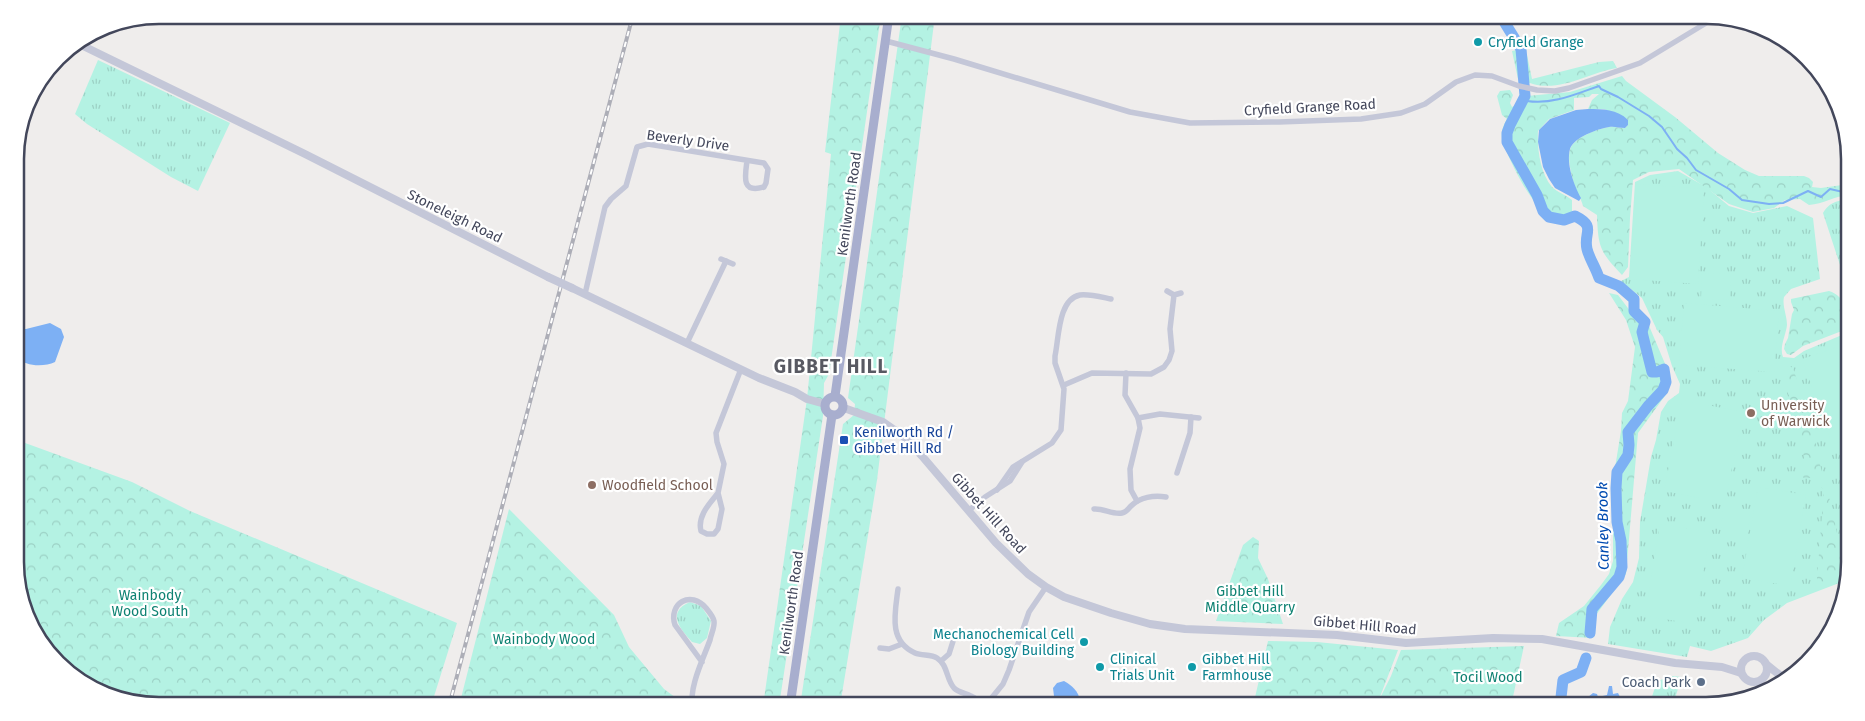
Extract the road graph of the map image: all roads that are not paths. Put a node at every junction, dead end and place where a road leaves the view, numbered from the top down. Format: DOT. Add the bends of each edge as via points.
graph roads {
  1 [pos="888,24"];
  2 [pos="1705,24"];
  3 [pos="886,41"];
  4 [pos="84,46"];
  5 [pos="747,161"];
  6 [pos="734,264"];
  7 [pos="1167,291"];
  8 [pos="1182,293"];
  9 [pos="585,294"];
  10 [pos="1174,295"];
  11 [pos="1111,299"];
  12 [pos="687,343"];
  13 [pos="741,369"];
  14 [pos="1126,373"];
  15 [pos="1064,385"];
  16 [pos="836,396"];
  17 [pos="825,404"];
  18 [pos="844,408"];
  19 [pos="832,415"];
  20 [pos="1191,417"];
  21 [pos="1138,418"];
  22 [pos="1199,418"];
  23 [pos="1177,473"];
  24 [pos="718,493"];
  25 [pos="1166,497"];
  26 [pos="1137,501"];
  27 [pos="1094,508"];
  28 [pos="968,511"];
  29 [pos="1046,587"];
  30 [pos="898,589"];
  31 [pos="896,604"];
  32 [pos="903,604"];
  33 [pos="955,635"];
  34 [pos="902,644"];
  35 [pos="880,648"];
  36 [pos="941,661"];
  37 [pos="1743,661"];
  38 [pos="702,662"];
  39 [pos="1766,665"];
  40 [pos="1722,667"];
  41 [pos="1741,673"];
  42 [pos="1780,676"];
  43 [pos="1762,679"];
  44 [pos="1774,679"];
  45 [pos="692,697"];
  46 [pos="791,697"];
  47 [pos="972,697"];
  48 [pos="992,697"];
  1 -- 3 [label="main road, Kenilworth Road"];
  2 -- 3 [label="street, Cryfield Grange Road" via="1646,60 1561,90 1532,89 1492,76 1475,75 1456,82 1421,107 1390,115 1279,122 1190,123 1130,112"];
  3 -- 16 [label="main road, Kenilworth Road"];
  4 -- 9 [label="street, Stoneleigh Road, bridge"];
  5 -- 5 [label="street, Beverly Drive" via="767,167 764,187 750,187 746,183"];
  5 -- 9 [label="street, Beverly Drive" via="648,144 637,147 626,186 605,207"];
  6 -- 12 [label="street" via="724,260"];
  7 -- 10 [label="street"];
  8 -- 10 [label="street"];
  9 -- 12 [label="street, Stoneleigh Road"];
  10 -- 14 [label="street" via="1170,329 1173,346 1169,360 1151,374"];
  11 -- 15 [label="street" via="1081,295 1066,305 1055,356"];
  12 -- 13 [label="street, Stoneleigh Road"];
  13 -- 17 [label="street, Stoneleigh Road"];
  13 -- 24 [label="street" via="716,433 724,464"];
  14 -- 15 [label="street" via="1092,373"];
  14 -- 21 [label="street" via="1126,398"];
  15 -- 28 [label="street" via="1062,424 1057,437 1044,450 1009,470 997,490"];
  16 -- 17 [label="main road"];
  16 -- 18 [label="main road"];
  17 -- 19 [label="main road" via="826,411"];
  18 -- 19 [label="main road" via="839,414"];
  18 -- 28 [label="street, Gibbet Hill Road" via="893,428 922,456"];
  19 -- 46 [label="main road, Kenilworth Road"];
  20 -- 21 [label="street" via="1160,414"];
  20 -- 22 [label="street"];
  20 -- 23 [label="street" via="1190,433"];
  21 -- 26 [label="street" via="1139,431 1130,468 1131,490"];
  24 -- 24 [label="street" via="722,506 718,529 714,534 707,534 701,531 701,521 710,501"];
  25 -- 26 [label="street"];
  26 -- 27 [label="street" via="1121,514"];
  28 -- 29 [label="street, Gibbet Hill Road" via="1013,561"];
  29 -- 40 [label="street, Gibbet Hill Road" via="1064,597 1111,613 1150,624 1185,629 1329,634 1406,643 1542,639 1675,663"];
  29 -- 48 [label="street" via="1029,612 1003,684"];
  30 -- 31 [label="street"];
  31 -- 32 [label="street"];
  31 -- 34 [label="street" via="894,628"];
  33 -- 36 [label="street" via="949,654"];
  34 -- 35 [label="street" via="889,649"];
  34 -- 36 [label="street" via="915,653"];
  36 -- 47 [label="street" via="954,688"];
  37 -- 39 [label="street" via="1753,655 1762,658"];
  37 -- 40 [label="street, Gibbet Hill Road"];
  37 -- 41 [label="street"];
  38 -- 38 [label="street" via="714,619 699,601 690,599 675,608 673,620"];
  38 -- 45 [label="street"];
  39 -- 42 [label="street"];
  39 -- 43 [label="street"];
  40 -- 41 [label="street, Gibbet Hill Road"];
  41 -- 43 [label="street" via="1750,682"];
  43 -- 44 [label="street"];
}
